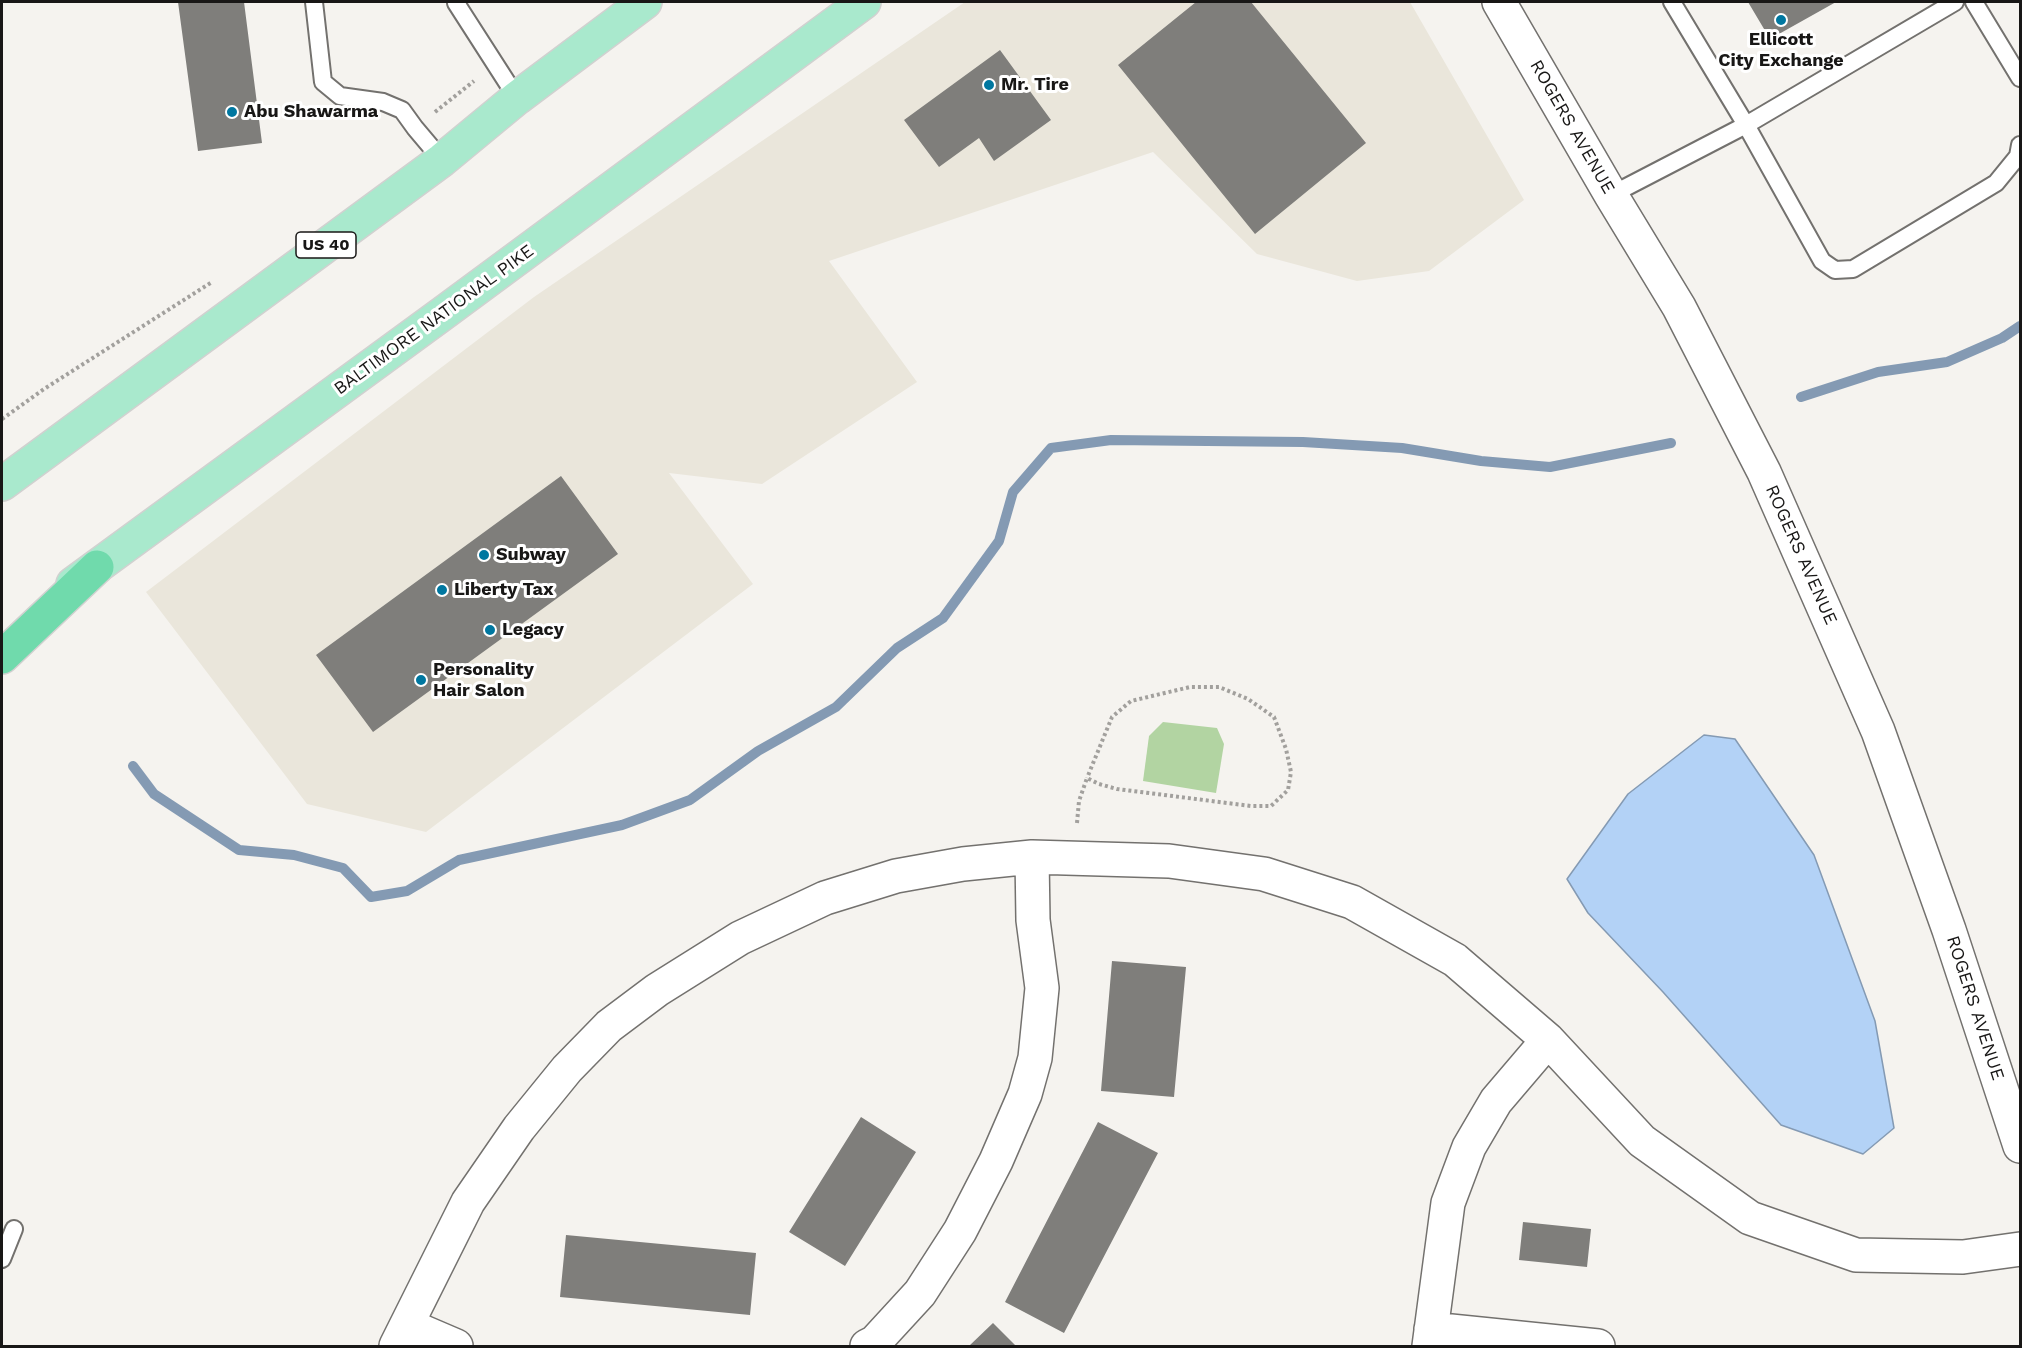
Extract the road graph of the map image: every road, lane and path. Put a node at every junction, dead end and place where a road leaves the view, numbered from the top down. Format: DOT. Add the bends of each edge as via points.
graph roads {
  1 [pos="314,2"];
  2 [pos="458,2"];
  3 [pos="645,2"];
  4 [pos="864,2"];
  5 [pos="1499,2"];
  6 [pos="1672,2"];
  7 [pos="1955,2"];
  8 [pos="1974,2"];
  9 [pos="496,65"];
  10 [pos="2020,78"];
  11 [pos="517,98"];
  12 [pos="1746,125"];
  13 [pos="415,128"];
  14 [pos="2020,145"];
  15 [pos="442,160"];
  16 [pos="1611,195"];
  17 [pos="217,278"];
  18 [pos="2,419"];
  19 [pos="5,480"];
  20 [pos="97,567"];
  21 [pos="2,637"];
  22 [pos="2,657"];
  23 [pos="1087,778"];
  24 [pos="1032,856"];
  25 [pos="1075,857"];
  26 [pos="1548,1040"];
  27 [pos="2020,1146"];
  28 [pos="14,1229"];
  29 [pos="2020,1249"];
  30 [pos="2,1259"];
  31 [pos="402,1336"];
  32 [pos="1430,1338"];
  33 [pos="456,1347"];
  34 [pos="867,1347"];
  35 [pos="1598,1347"];
  1 -- 13 [label="lane" via="323,82 340,96 383,102 402,110"];
  2 -- 9 [label="lane"];
  3 -- 11 [label="main road, US 40"];
  4 -- 20 [label="main road, BALTIMORE NATIONAL PIKE"];
  5 -- 16 [label="street, ROGERS AVENUE"];
  6 -- 12 [label="lane"];
  7 -- 12 [label="lane"];
  8 -- 10 [label="lane"];
  9 -- 11 [label="lane"];
  9 -- 13 [label="path"];
  11 -- 15 [label="main road, US 40"];
  12 -- 14 [label="lane" via="1822,261 1835,270 1852,269 1996,183 2018,156"];
  12 -- 16 [label="lane"];
  13 -- 15 [label="lane"];
  15 -- 19 [label="main road, US 40"];
  16 -- 27 [label="street, ROGERS AVENUE" via="1679,307 1764,472 1878,731"];
  17 -- 18 [label="path"];
  20 -- 21 [label="main road, BALTIMORE NATIONAL PIKE"];
  20 -- 22 [label="highway"];
  23 -- 23 [label="path" via="1117,789 1271,806 1288,790 1291,772 1274,717 1248,699 1219,687 1190,687 1131,701 1112,717"];
  23 -- 25 [label="path" via="1079,801"];
  24 -- 25 [label="street"];
  24 -- 31 [label="street" via="896,876 825,898 740,938 657,990 609,1026 567,1069 519,1128 468,1202"];
  24 -- 34 [label="street" via="1042,988 1035,1058 1025,1094 960,1231 920,1293"];
  25 -- 26 [label="street" via="1169,861 1264,874 1352,902 1455,960"];
  26 -- 29 [label="street" via="1642,1141 1749,1218 1856,1255 1963,1257"];
  26 -- 32 [label="street" via="1496,1101 1469,1147 1448,1203"];
  28 -- 30 [label="lane"];
  31 -- 33 [label="street"];
  32 -- 35 [label="street"];
}
